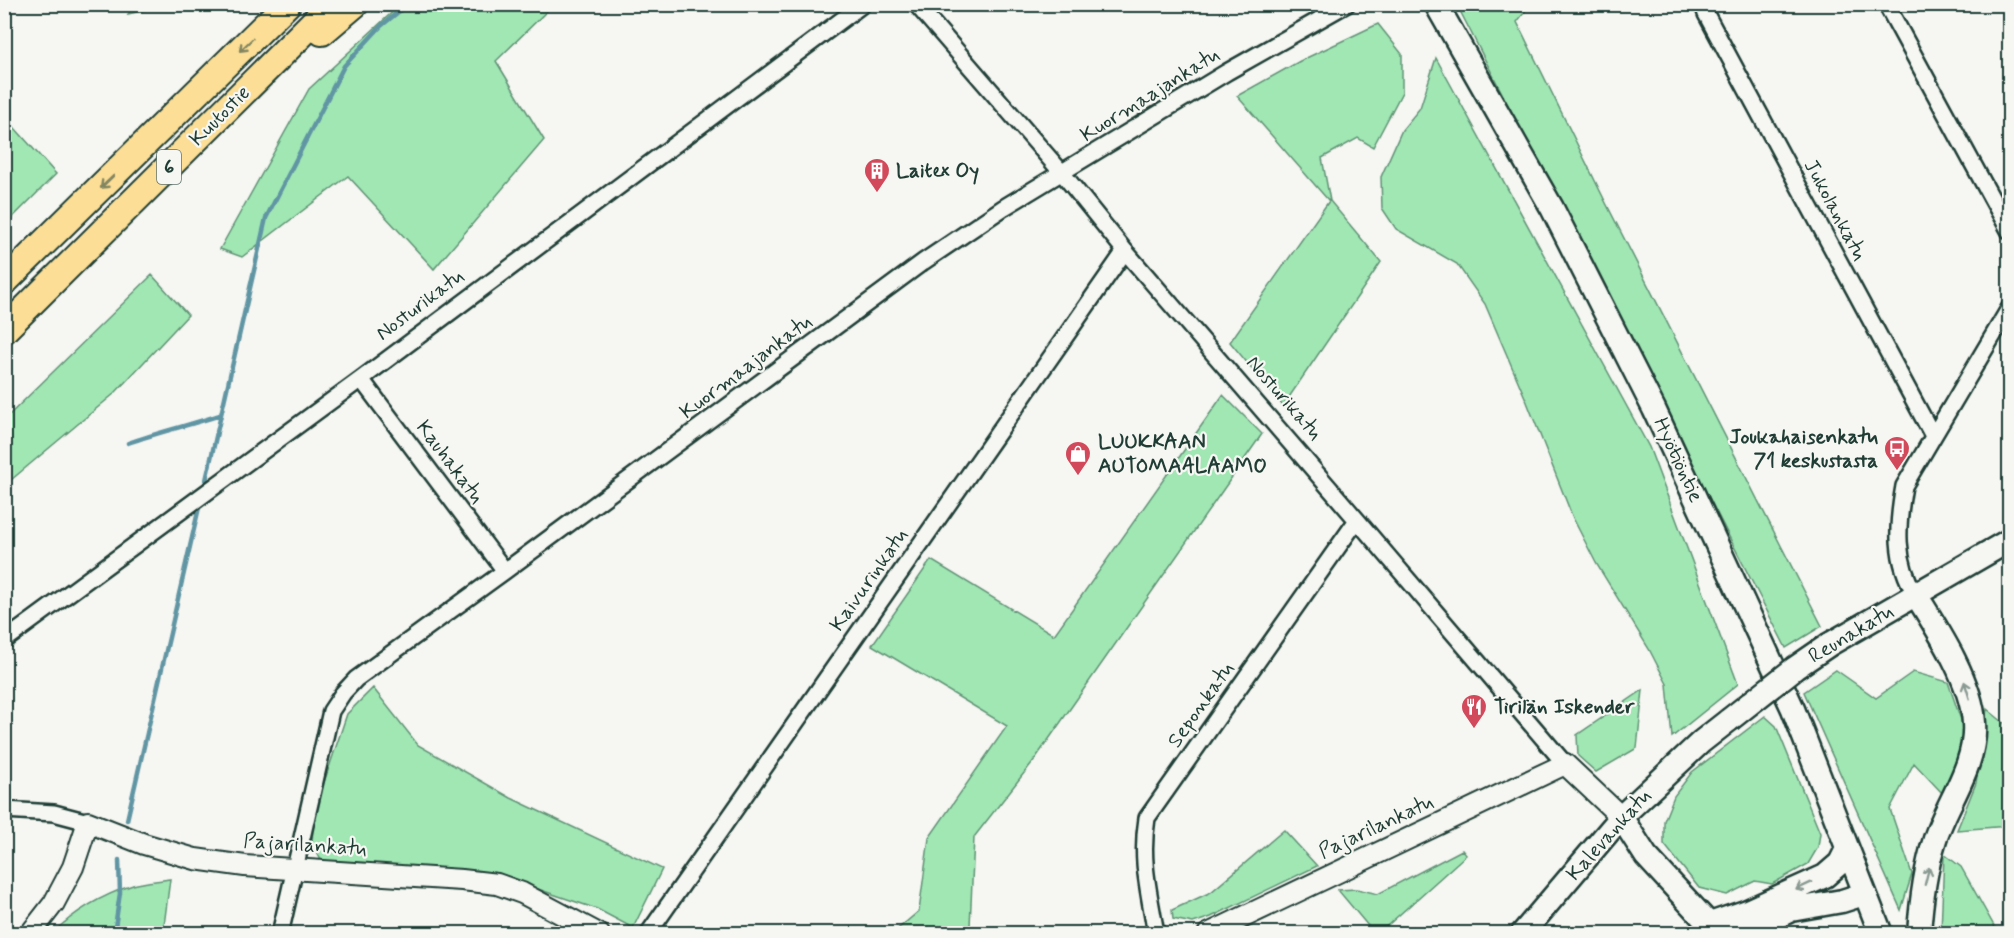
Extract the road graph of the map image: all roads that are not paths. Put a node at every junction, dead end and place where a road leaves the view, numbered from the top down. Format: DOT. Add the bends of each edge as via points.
graph roads {
  1 [pos="287,4"];
  2 [pos="332,4"];
  3 [pos="355,4"];
  4 [pos="862,4"];
  5 [pos="916,4"];
  6 [pos="1347,4"];
  7 [pos="1436,4"];
  8 [pos="1703,4"];
  9 [pos="1886,4"];
  10 [pos="1063,174"];
  11 [pos="2010,232"];
  12 [pos="1125,251"];
  13 [pos="60,275"];
  14 [pos="4,282"];
  15 [pos="2010,307"];
  16 [pos="4,330"];
  17 [pos="361,379"];
  18 [pos="1933,435"];
  19 [pos="1357,520"];
  20 [pos="2010,540"];
  21 [pos="506,571"];
  22 [pos="1916,595"];
  23 [pos="4,641"];
  24 [pos="1701,742"];
  25 [pos="1565,764"];
  26 [pos="4,810"];
  27 [pos="1621,817"];
  28 [pos="88,822"];
  29 [pos="1847,849"];
  30 [pos="295,868"];
  31 [pos="1864,894"];
  32 [pos="568,926"];
  33 [pos="1237,927"];
  34 [pos="1714,929"];
  35 [pos="30,933"];
  36 [pos="280,933"];
  37 [pos="599,933"];
  38 [pos="648,933"];
  39 [pos="1156,933"];
  40 [pos="1208,933"];
  41 [pos="1522,933"];
  42 [pos="1743,933"];
  43 [pos="1881,933"];
  44 [pos="1919,933"];
  1 -- 14 [label="highway, Kuutostie / 6, one-way"];
  2 -- 13 [label="highway, Kuutostie / 6"];
  3 -- 13 [label="highway"];
  4 -- 17 [label="street, Nosturikatu"];
  5 -- 10 [label="street, Nosturikatu"];
  6 -- 10 [label="street, Kuormaajankatu" via="1227,72"];
  7 -- 29 [label="main road, Hyötiöntie" via="1552,208 1654,409 1793,709"];
  8 -- 18 [label="street, Jukolankatu"];
  9 -- 11 [label="street"];
  10 -- 12 [label="street, Nosturikatu"];
  10 -- 21 [label="street, Kuormaajankatu" via="923,262"];
  12 -- 19 [label="street, Nosturikatu"];
  12 -- 38 [label="street, Kaivurinkatu"];
  13 -- 16 [label="highway, Kuutostie / 6"];
  15 -- 18 [label="street"];
  17 -- 21 [label="street, Kauhakatu"];
  17 -- 23 [label="street, Nosturikatu"];
  18 -- 22 [label="street" via="1904,486 1899,517 1902,567"];
  19 -- 25 [label="street, Nosturikatu"];
  19 -- 39 [label="street, Seponkatu" via="1147,818 1143,862"];
  20 -- 22 [label="main road, Reunakatu"];
  21 -- 30 [label="street, Kuormaajankatu" via="356,679 343,693 331,711"];
  22 -- 24 [label="main road, Reunakatu, bridge" via="1830,644"];
  44 -- 22 [label="main road, one-way" via="1922,896 1936,838 1963,781 1975,723 1960,671"];
  24 -- 27 [label="main road, Kalevankatu"];
  25 -- 27 [label="street, Nosturikatu"];
  25 -- 33 [label="street, Pajarilankatu"];
  26 -- 28 [label="street, Pajarilankatu" via="54,813"];
  27 -- 34 [label="main road" via="1646,856"];
  27 -- 41 [label="main road, Kalevankatu"];
  28 -- 30 [label="street, Pajarilankatu" via="195,859"];
  28 -- 35 [label="street" via="73,867 54,903"];
  29 -- 31 [label="main road, Hyötiöntie"];
  29 -- 34 [label="main road, one-way" via="1825,876"];
  30 -- 32 [label="street, Pajarilankatu" via="497,884 522,893"];
  30 -- 36 [label="street, Kuormaajankatu"];
  31 -- 42 [label="main road" via="1791,910"];
  31 -- 43 [label="main road, Hyötiöntie"];
  32 -- 37 [label="street, Pajarilankatu"];
  33 -- 40 [label="street, Pajarilankatu"];
}
